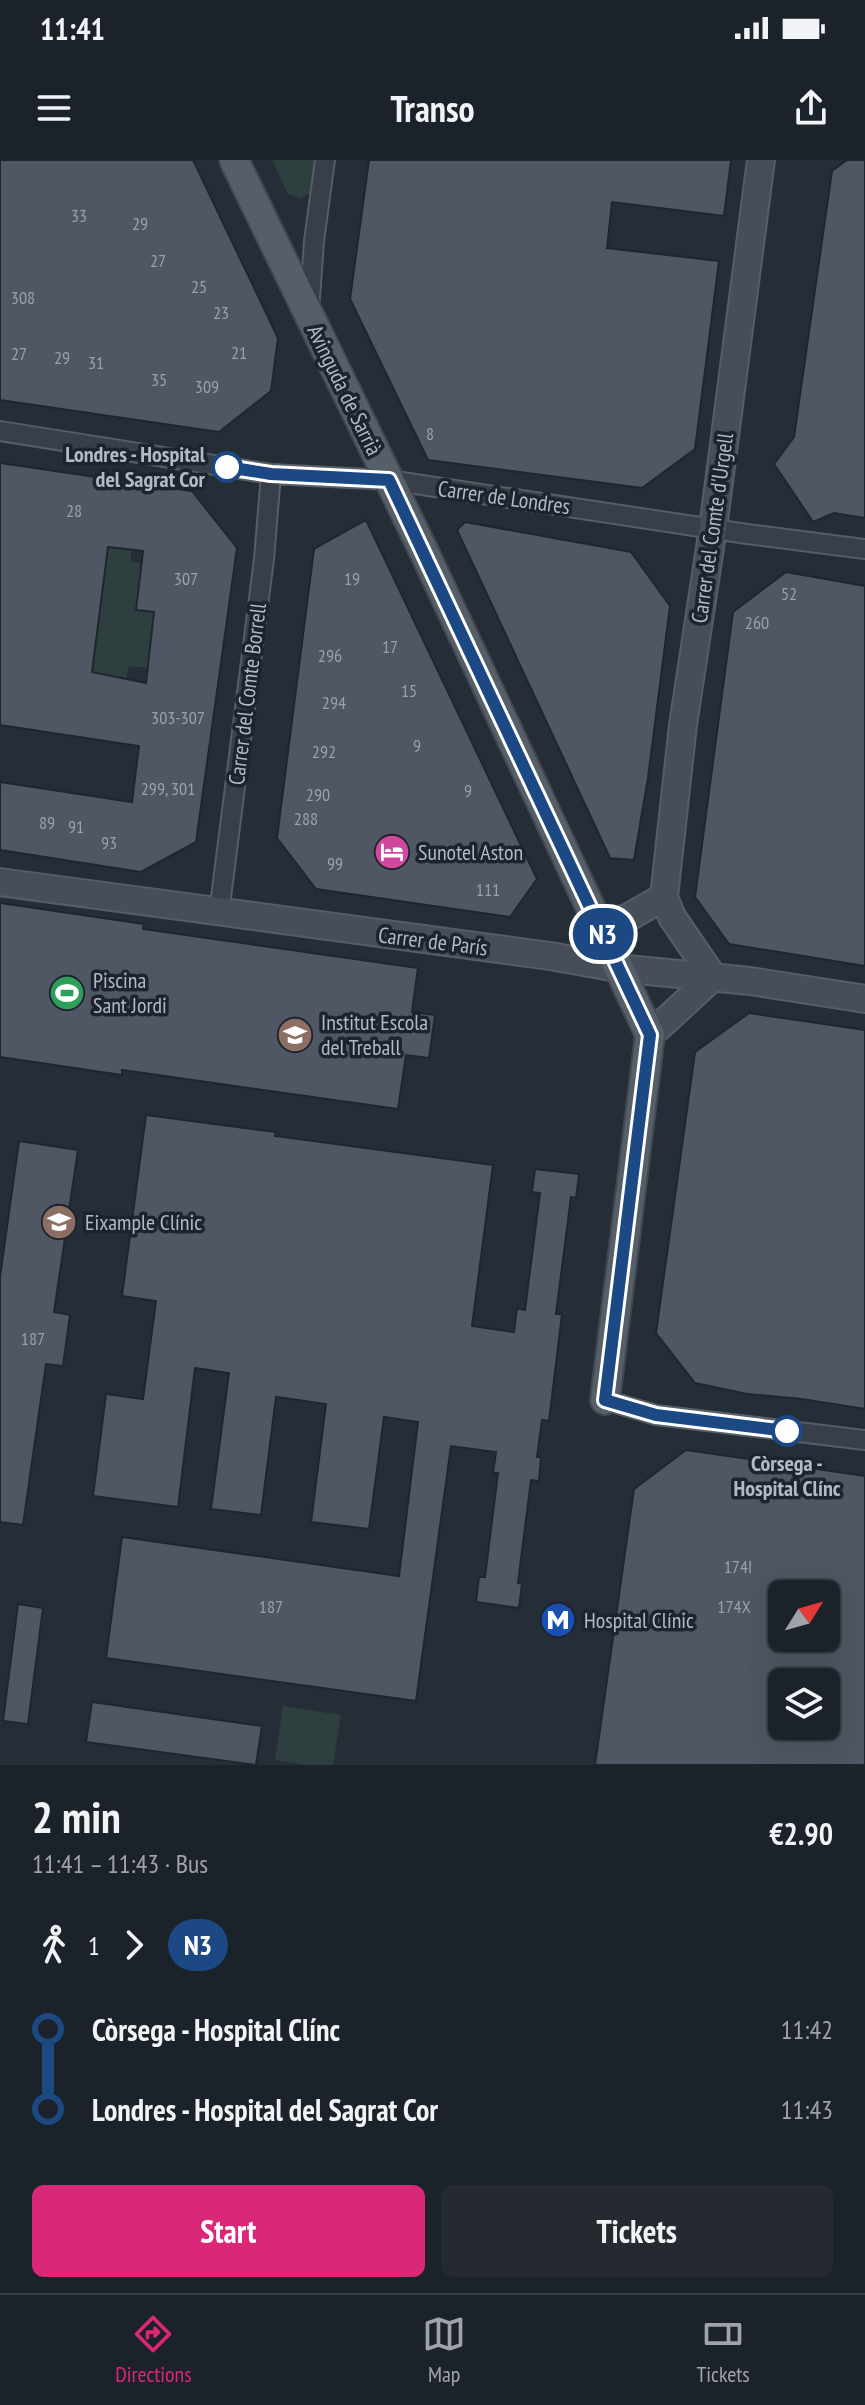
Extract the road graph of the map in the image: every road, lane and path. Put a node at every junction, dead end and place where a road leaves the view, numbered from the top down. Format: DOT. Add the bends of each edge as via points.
graph roads {
  1 [pos="234,160"];
  2 [pos="325,160"];
  3 [pos="761,160"];
  4 [pos="309,314"];
  5 [pos="0,431"];
  6 [pos="271,474"];
  7 [pos="389,480"];
  8 [pos="713,528"];
  9 [pos="865,549"];
  10 [pos="0,882"];
  11 [pos="664,897"];
  12 [pos="219,913"];
  13 [pos="599,926"];
  14 [pos="617,968"];
  15 [pos="713,977"];
  16 [pos="865,999"];
  17 [pos="650,1035"];
  18 [pos="605,1400"];
  19 [pos="865,1440"];
  1 -- 4 [label="main road, Avinguda de Sarrià"];
  2 -- 4 [label="street"];
  3 -- 8 [label="main road, Carrer del Comte d'Urgell"];
  4 -- 7 [label="main road, Avinguda de Sarrià"];
  5 -- 6 [label="street, Carrer de Londres"];
  6 -- 7 [label="street, Carrer de Londres"];
  6 -- 12 [label="street, Carrer del Comte Borrell"];
  7 -- 8 [label="street, Carrer de Londres"];
  7 -- 13 [label="main road, Avinguda de Sarrià"];
  8 -- 9 [label="street, Carrer de Londres"];
  8 -- 11 [label="main road, Carrer del Comte d'Urgell"];
  10 -- 12 [label="main road, Carrer de París"];
  11 -- 13 [label="main road" via="627,918"];
  11 -- 15 [label="main road"];
  12 -- 14 [label="main road, Carrer de París"];
  13 -- 14 [label="main road, Avinguda de Sarrià"];
  14 -- 15 [label="main road, Carrer de París"];
  14 -- 17 [label="main road"];
  15 -- 16 [label="main road, Carrer de París"];
  15 -- 17 [label="main road"];
  17 -- 18 [label="main road"];
  18 -- 19 [label="street" via="656,1415"];
}
